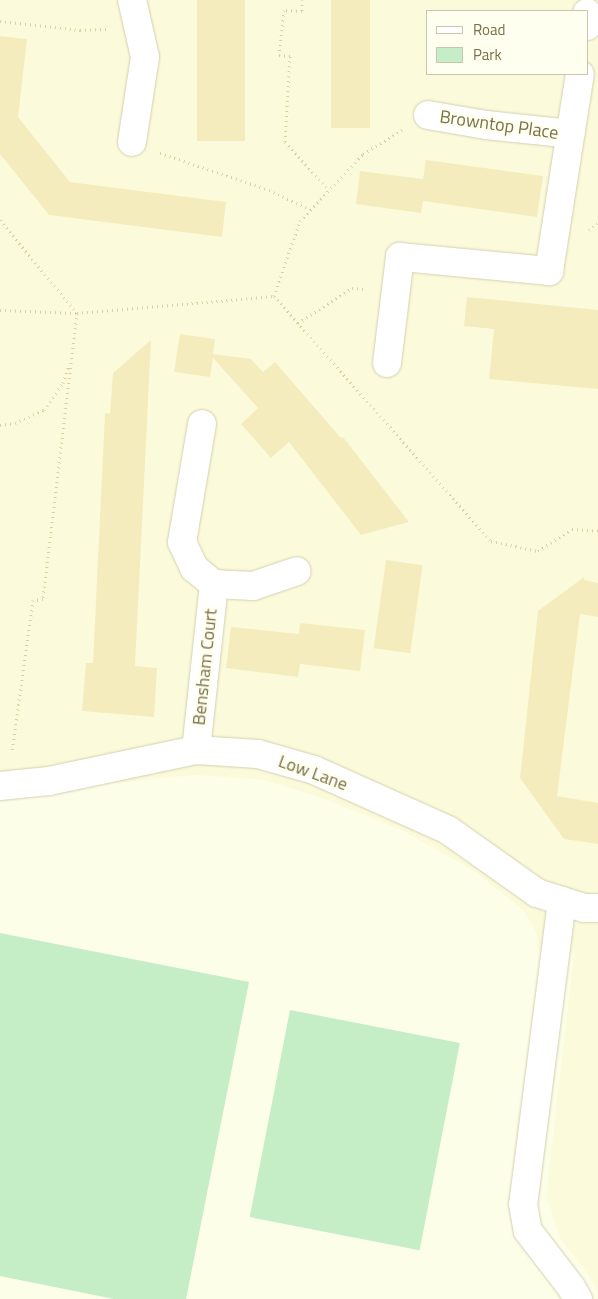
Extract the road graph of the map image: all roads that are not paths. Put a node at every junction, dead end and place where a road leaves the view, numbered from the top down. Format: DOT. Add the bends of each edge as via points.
graph roads {
  1 [pos="132,0"];
  2 [pos="580,75"];
  3 [pos="428,115"];
  4 [pos="571,134"];
  5 [pos="132,142"];
  6 [pos="387,363"];
  7 [pos="202,424"];
  8 [pos="296,571"];
  9 [pos="214,584"];
  10 [pos="196,750"];
  11 [pos="4,785"];
  12 [pos="562,901"];
  13 [pos="598,908"];
  14 [pos="578,1299"];
  1 -- 5 [label="street" via="145,57"];
  2 -- 4 [label="street, Browntop Place"];
  3 -- 4 [label="street, Browntop Place"];
  4 -- 6 [label="street, Browntop Place" via="549,271 400,257"];
  7 -- 9 [label="street, Bensham Court" via="182,542 194,568"];
  8 -- 9 [label="street, Bensham Court" via="253,586"];
  9 -- 10 [label="street, Bensham Court"];
  10 -- 11 [label="street, Low Lane" via="49,781"];
  10 -- 12 [label="street, Low Lane" via="258,754 314,770 448,830 537,893"];
  12 -- 13 [label="street, Low Lane" via="584,908"];
  12 -- 14 [label="street" via="524,1204 528,1231"];
}
